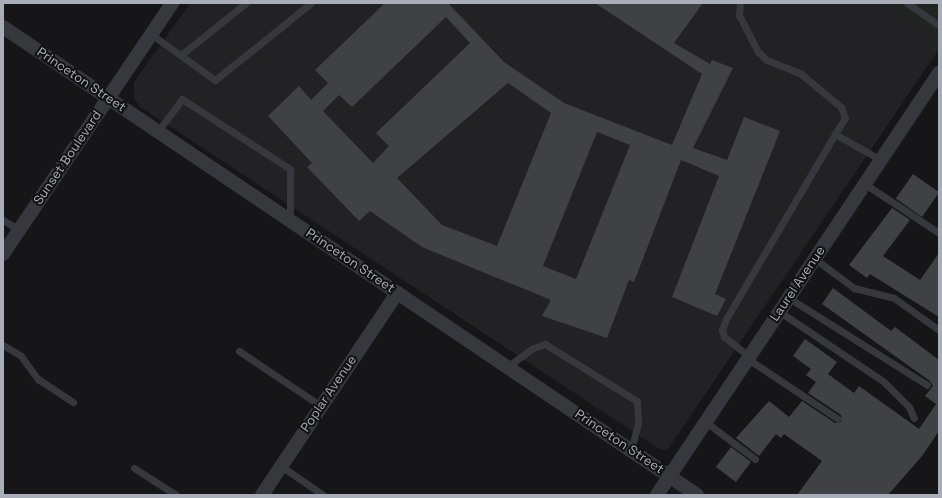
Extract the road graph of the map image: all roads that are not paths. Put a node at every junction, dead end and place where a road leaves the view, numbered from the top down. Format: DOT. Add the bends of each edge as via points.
graph roads {
  1 [pos="172,3"];
  2 [pos="246,3"];
  3 [pos="311,3"];
  4 [pos="740,3"];
  5 [pos="907,3"];
  6 [pos="939,25"];
  7 [pos="3,27"];
  8 [pos="151,34"];
  9 [pos="181,55"];
  10 [pos="939,74"];
  11 [pos="108,98"];
  12 [pos="158,131"];
  13 [pos="836,134"];
  14 [pos="881,160"];
  15 [pos="865,184"];
  16 [pos="290,219"];
  17 [pos="3,220"];
  18 [pos="19,230"];
  19 [pos="939,233"];
  20 [pos="3,254"];
  21 [pos="815,259"];
  22 [pos="397,293"];
  23 [pos="789,298"];
  24 [pos="780,312"];
  25 [pos="939,330"];
  26 [pos="3,345"];
  27 [pos="239,351"];
  28 [pos="749,358"];
  29 [pos="508,367"];
  30 [pos="928,385"];
  31 [pos="72,402"];
  32 [pos="321,406"];
  33 [pos="914,418"];
  34 [pos="838,419"];
  35 [pos="707,423"];
  36 [pos="631,451"];
  37 [pos="755,459"];
  38 [pos="281,466"];
  39 [pos="134,468"];
  40 [pos="670,477"];
  41 [pos="176,495"];
  42 [pos="262,495"];
  43 [pos="323,495"];
  44 [pos="658,495"];
  45 [pos="696,495"];
  1 -- 8 [label="street, Sunset Boulevard"];
  2 -- 9 [label="lane"];
  3 -- 9 [label="lane" via="215,80"];
  4 -- 13 [label="lane" via="740,15 758,52 767,60 801,74 841,107 845,118"];
  5 -- 6 [label="lane"];
  7 -- 11 [label="street, Princeton Street"];
  8 -- 9 [label="lane"];
  8 -- 11 [label="street, Sunset Boulevard"];
  10 -- 14 [label="street, Laurel Avenue"];
  11 -- 12 [label="street, Princeton Street"];
  11 -- 18 [label="street, Sunset Boulevard"];
  12 -- 16 [label="street, Princeton Street"];
  12 -- 16 [label="lane" via="182,99 290,169"];
  13 -- 14 [label="lane"];
  13 -- 28 [label="lane" via="726,319 722,330 724,337"];
  14 -- 15 [label="street, Laurel Avenue"];
  15 -- 19 [label="lane"];
  15 -- 21 [label="street, Laurel Avenue"];
  16 -- 22 [label="street, Princeton Street"];
  17 -- 18 [label="lane"];
  18 -- 20 [label="street, Sunset Boulevard"];
  21 -- 23 [label="street, Laurel Avenue"];
  21 -- 25 [label="lane" via="854,288 894,298"];
  22 -- 29 [label="street, Princeton Street"];
  22 -- 32 [label="street, Poplar Avenue"];
  23 -- 24 [label="street, Laurel Avenue"];
  23 -- 30 [label="lane"];
  24 -- 28 [label="street, Laurel Avenue"];
  24 -- 33 [label="lane" via="884,382 909,408"];
  26 -- 31 [label="lane" via="21,356 38,379"];
  27 -- 32 [label="lane"];
  28 -- 34 [label="lane"];
  28 -- 35 [label="street, Laurel Avenue"];
  29 -- 36 [label="street, Princeton Street"];
  29 -- 36 [label="lane" via="533,348 545,344 637,401 638,423"];
  32 -- 38 [label="street, Poplar Avenue"];
  35 -- 37 [label="lane"];
  35 -- 40 [label="street, Laurel Avenue"];
  36 -- 40 [label="street, Princeton Street"];
  38 -- 42 [label="street, Poplar Avenue"];
  38 -- 43 [label="lane"];
  39 -- 41 [label="lane"];
  40 -- 44 [label="street, Laurel Avenue"];
  40 -- 45 [label="street, Princeton Street"];
}
